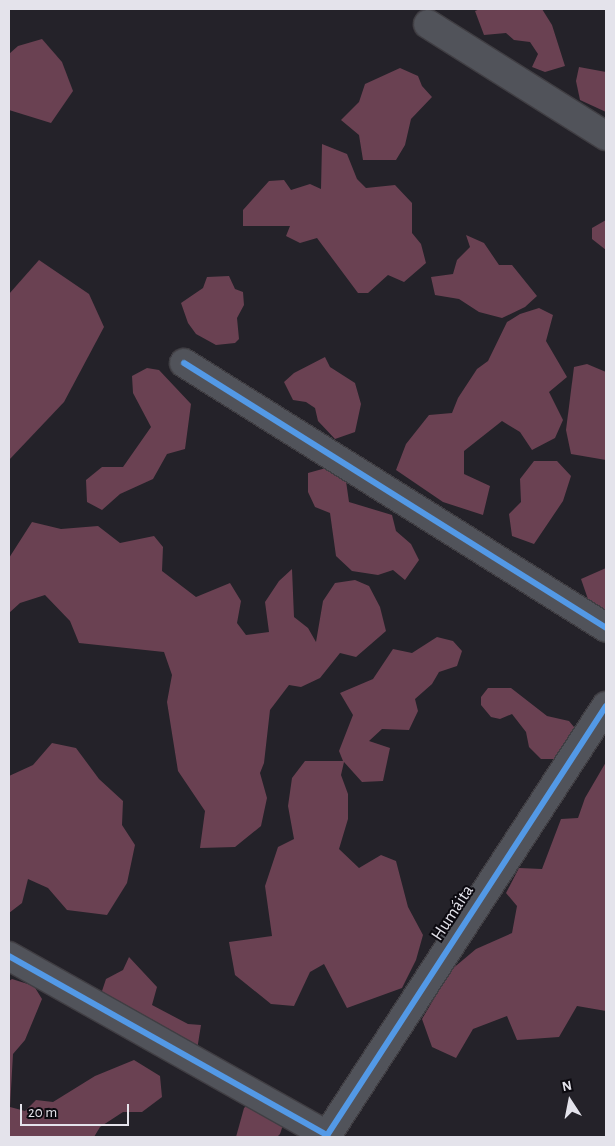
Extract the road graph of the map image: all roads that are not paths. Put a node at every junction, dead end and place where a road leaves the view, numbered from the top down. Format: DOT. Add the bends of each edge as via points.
graph roads {
  1 [pos="428,24"];
  2 [pos="606,136"];
  3 [pos="184,363"];
  4 [pos="606,628"];
  5 [pos="606,706"];
  6 [pos="9,956"];
  7 [pos="327,1136"];
  1 -- 2 [label="street"];
  3 -- 4 [label="street"];
  5 -- 7 [label="street, Humáita"];
  6 -- 7 [label="street"];
}
